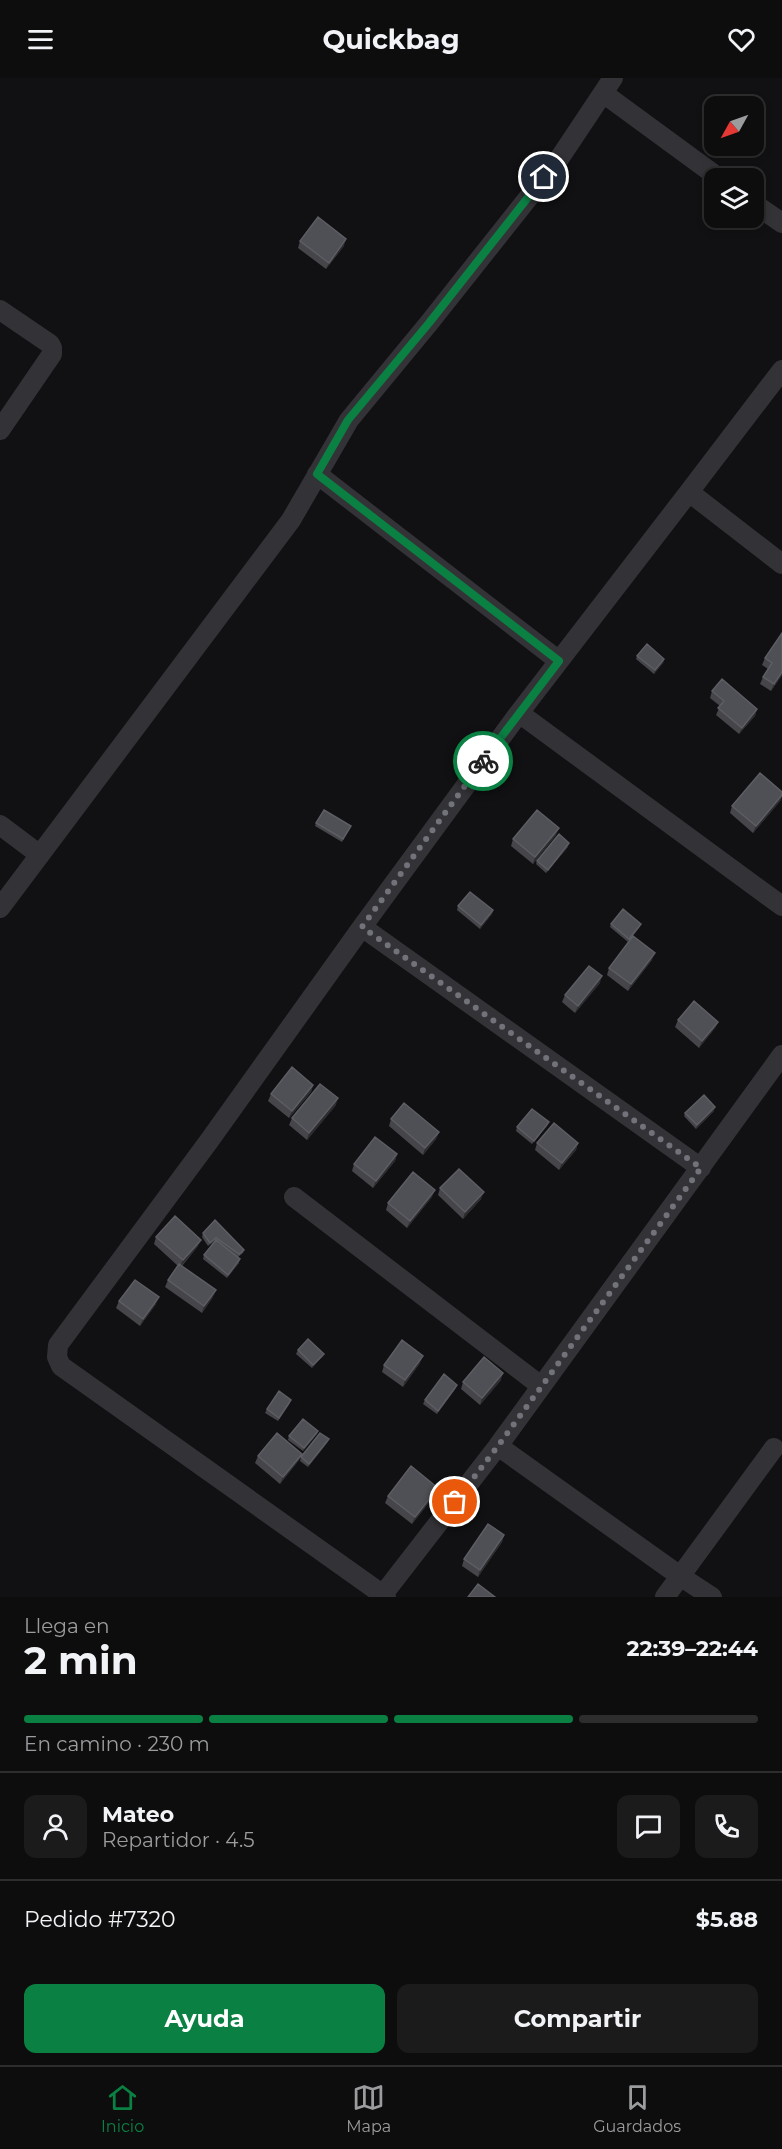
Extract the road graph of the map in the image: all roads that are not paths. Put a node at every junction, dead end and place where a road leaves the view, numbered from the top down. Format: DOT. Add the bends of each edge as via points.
graph roads {
  1 [pos="608,85"];
  2 [pos="707,168"];
  3 [pos="764,210"];
  4 [pos="782,223"];
  5 [pos="0,310"];
  6 [pos="782,370"];
  7 [pos="0,430"];
  8 [pos="317,474"];
  9 [pos="688,492"];
  10 [pos="782,564"];
  11 [pos="559,661"];
  12 [pos="519,713"];
  13 [pos="0,825"];
  14 [pos="40,855"];
  15 [pos="782,906"];
  16 [pos="0,908"];
  17 [pos="362,927"];
  18 [pos="782,1055"];
  19 [pos="701,1168"];
  20 [pos="294,1197"];
  21 [pos="541,1386"];
  22 [pos="498,1446"];
  23 [pos="774,1448"];
  24 [pos="680,1576"];
  25 [pos="383,1596"];
  26 [pos="665,1597"];
  27 [pos="712,1597"];
  1 -- 2 [label="street"];
  1 -- 8 [label="street" via="559,159 348,420"];
  3 -- 4 [label="street"];
  5 -- 7 [label="street" via="52,348 52,354"];
  6 -- 9 [label="street"];
  8 -- 11 [label="street"];
  8 -- 14 [label="street" via="291,520"];
  9 -- 10 [label="street"];
  9 -- 11 [label="street"];
  11 -- 12 [label="street"];
  12 -- 15 [label="street"];
  12 -- 17 [label="street"];
  13 -- 14 [label="street"];
  14 -- 16 [label="street"];
  17 -- 19 [label="street"];
  17 -- 25 [label="street" via="58,1345 57,1357 61,1366"];
  18 -- 19 [label="street"];
  19 -- 21 [label="street"];
  20 -- 21 [label="street"];
  21 -- 22 [label="street"];
  22 -- 24 [label="street"];
  22 -- 25 [label="street"];
  23 -- 24 [label="street"];
  24 -- 26 [label="street"];
  24 -- 27 [label="street"];
}
